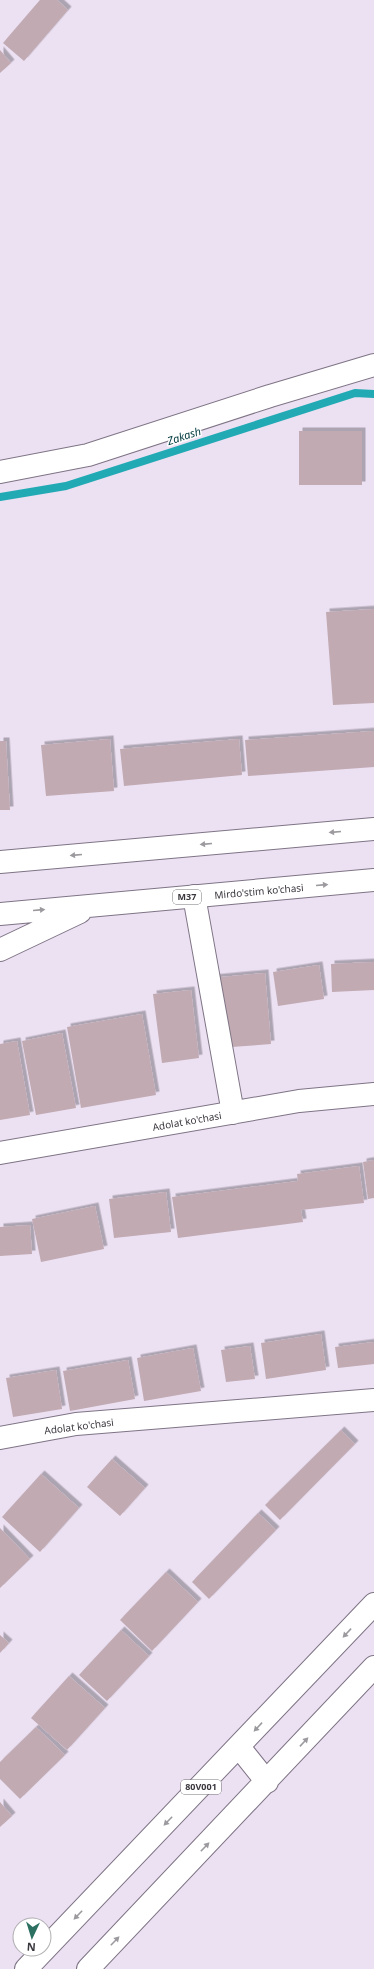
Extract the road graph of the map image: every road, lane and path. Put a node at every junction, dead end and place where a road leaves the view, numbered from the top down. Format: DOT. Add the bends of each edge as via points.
graph roads {
  1 [pos="374,365"];
  2 [pos="0,472"];
  3 [pos="374,829"];
  4 [pos="0,862"];
  5 [pos="374,880"];
  6 [pos="194,896"];
  7 [pos="94,905"];
  8 [pos="0,914"];
  9 [pos="0,950"];
  10 [pos="374,1094"];
  11 [pos="233,1113"];
  12 [pos="0,1153"];
  13 [pos="374,1400"];
  14 [pos="0,1438"];
  15 [pos="374,1604"];
  16 [pos="374,1667"];
  17 [pos="239,1747"];
  18 [pos="267,1782"];
  19 [pos="26,1969"];
  20 [pos="88,1969"];
  1 -- 2 [label="main road" via="88,454"];
  3 -- 4 [label="main road, one-way"];
  6 -- 5 [label="main road, Mirdo'stim ko'chasi / M37, one-way"];
  6 -- 7 [label="main road, Mirdo'stim ko'chasi / M37"];
  6 -- 11 [label="main road"];
  8 -- 7 [label="main road, Mirdo'stim ko'chasi / M37, one-way"];
  7 -- 9 [label="main road, M37"];
  10 -- 11 [label="main road, Adolat ko'chasi" via="299,1102"];
  11 -- 12 [label="main road, Adolat ko'chasi"];
  13 -- 14 [label="main road, Adolat ko'chasi" via="76,1424"];
  15 -- 17 [label="main road, 80V001, one-way"];
  18 -- 16 [label="main road, one-way"];
  17 -- 18 [label="main road"];
  17 -- 19 [label="main road, 80V001, one-way"];
  20 -- 18 [label="main road, one-way"];
}
